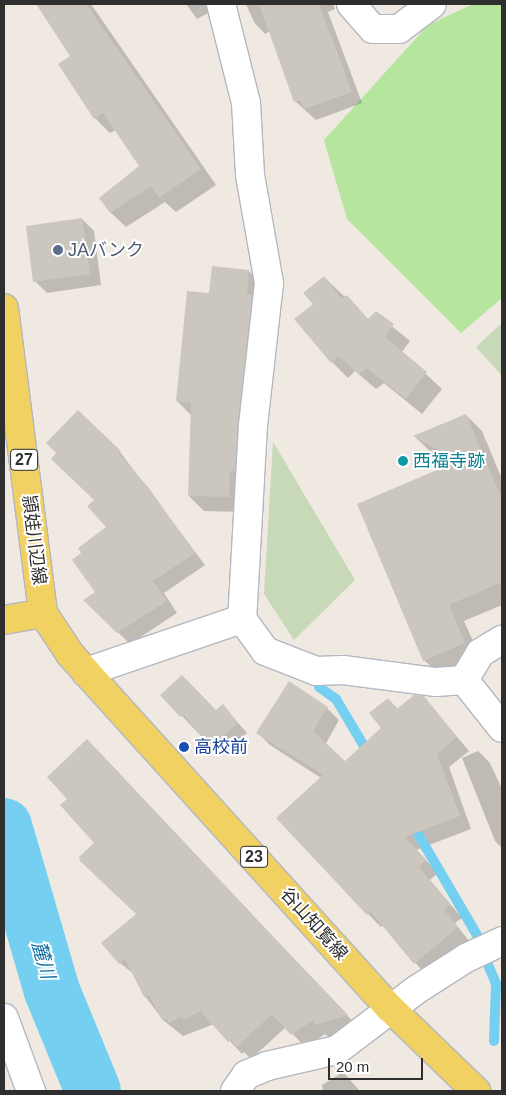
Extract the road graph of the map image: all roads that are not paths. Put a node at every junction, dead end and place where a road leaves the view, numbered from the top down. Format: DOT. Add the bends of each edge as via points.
graph roads {
  1 [pos="221,4"];
  2 [pos="351,4"];
  3 [pos="432,4"];
  4 [pos="4,313"];
  5 [pos="44,613"];
  6 [pos="242,619"];
  7 [pos="4,620"];
  8 [pos="502,640"];
  9 [pos="86,672"];
  10 [pos="464,680"];
  11 [pos="502,728"];
  12 [pos="502,941"];
  13 [pos="390,1008"];
  14 [pos="4,1018"];
  15 [pos="31,1091"];
  16 [pos="236,1091"];
  17 [pos="476,1091"];
  1 -- 6 [label="street" via="246,103 250,175 269,284 253,425"];
  2 -- 3 [label="street" via="373,29 399,29"];
  4 -- 5 [label="main road, 頴娃川辺線 / 27"];
  5 -- 7 [label="main road"];
  5 -- 9 [label="main road, 谷山知覧線 / 23" via="70,654"];
  6 -- 9 [label="street"];
  6 -- 10 [label="street" via="265,651 316,671 343,670 436,682"];
  8 -- 10 [label="street" via="480,653"];
  9 -- 13 [label="main road, 谷山知覧線 / 23"];
  10 -- 11 [label="street"];
  12 -- 13 [label="street" via="466,958"];
  13 -- 16 [label="street" via="337,1050 267,1066 246,1075"];
  13 -- 17 [label="main road, 谷山知覧線 / 23"];
  14 -- 15 [label="street"];
}
